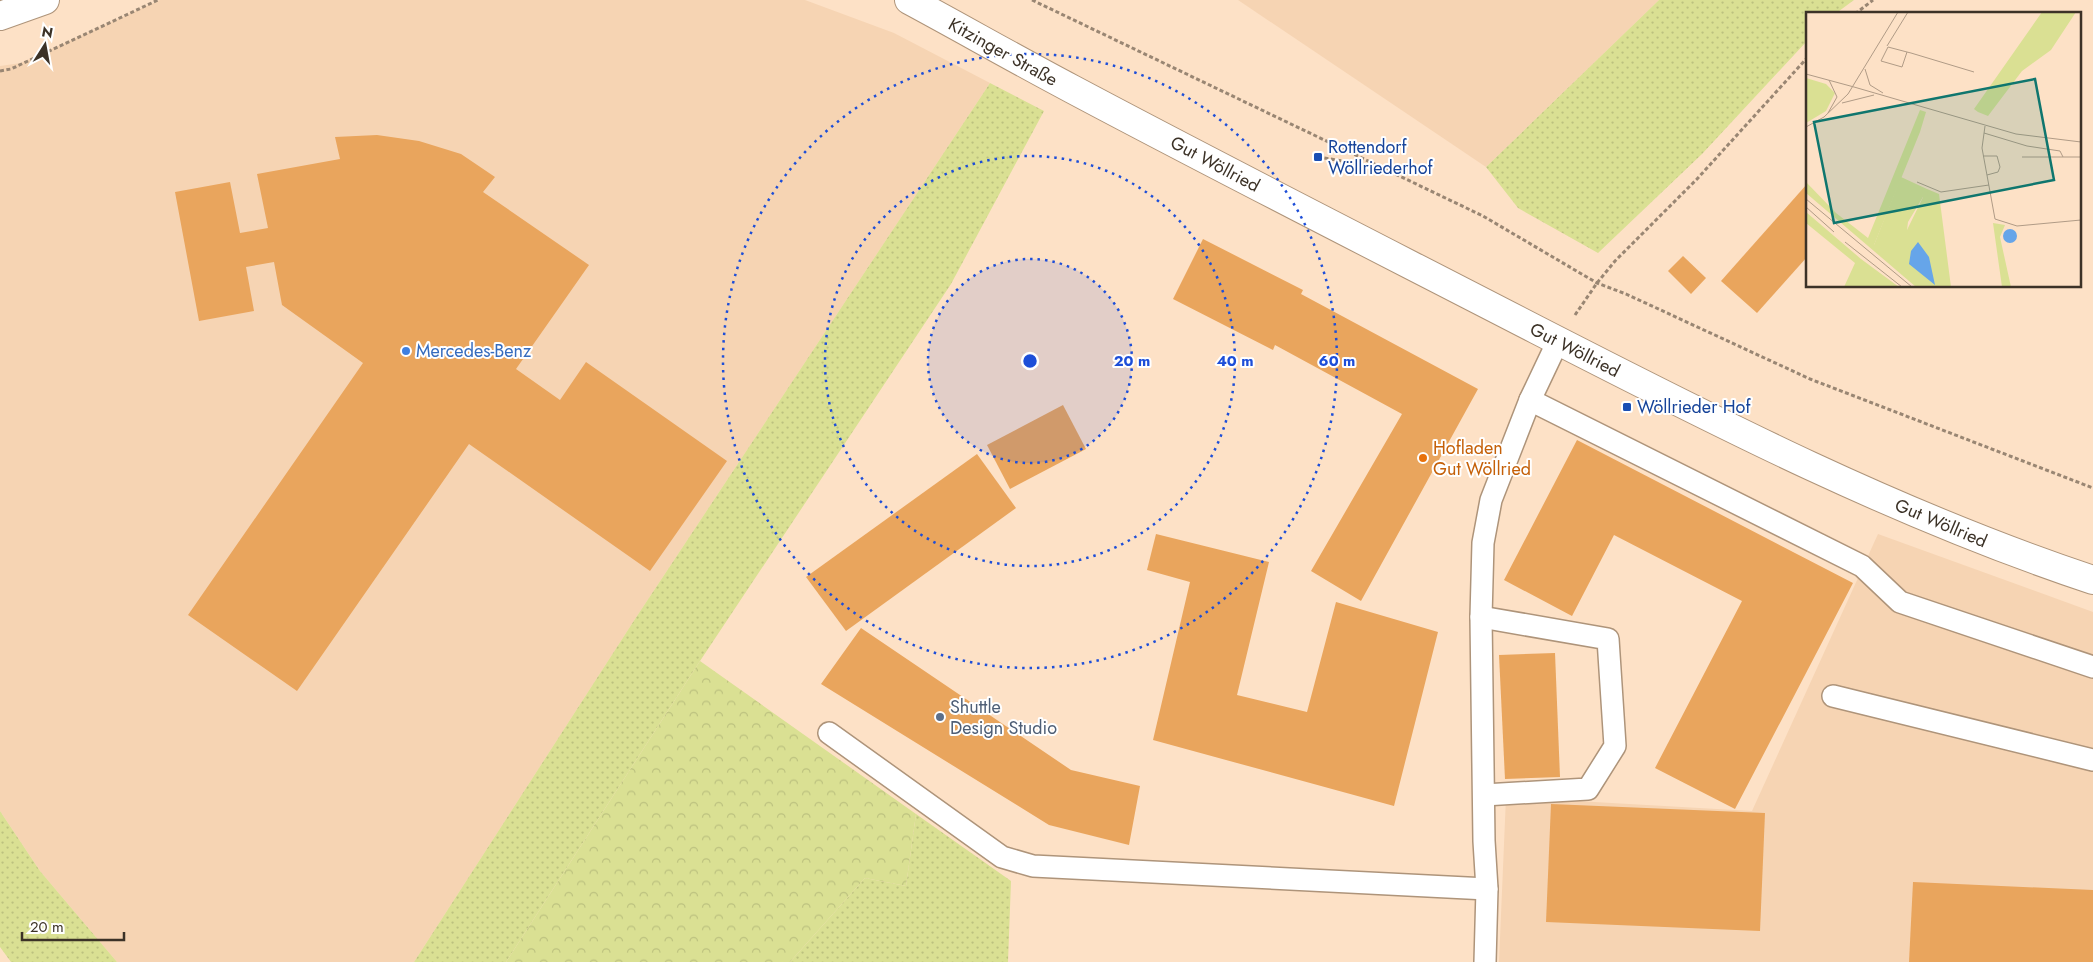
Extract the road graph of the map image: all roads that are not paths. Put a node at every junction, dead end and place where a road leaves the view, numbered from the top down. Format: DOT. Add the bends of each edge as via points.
graph roads {
  1 [pos="45,0"];
  2 [pos="908,0"];
  3 [pos="0,16"];
  4 [pos="1071,89"];
  5 [pos="1558,341"];
  6 [pos="1530,400"];
  7 [pos="2093,580"];
  8 [pos="1481,617"];
  9 [pos="2093,667"];
  10 [pos="1833,696"];
  11 [pos="829,733"];
  12 [pos="2093,760"];
  13 [pos="1484,795"];
  14 [pos="1487,889"];
  15 [pos="1486,962"];
  1 -- 3 [label="street"];
  2 -- 4 [label="street, Kitzinger Straße"];
  4 -- 5 [label="street, Gut Wöllried"];
  5 -- 6 [label="lane"];
  5 -- 7 [label="street, Gut Wöllried" via="1820,472 2024,557"];
  6 -- 8 [label="lane" via="1491,500 1483,543"];
  6 -- 9 [label="lane" via="1862,566 1900,602"];
  8 -- 13 [label="lane"];
  8 -- 13 [label="lane" via="1608,640 1615,746 1588,789"];
  10 -- 12 [label="lane"];
  11 -- 14 [label="lane" via="1002,856 1033,866"];
  13 -- 14 [label="lane"];
  14 -- 15 [label="lane"];
}
